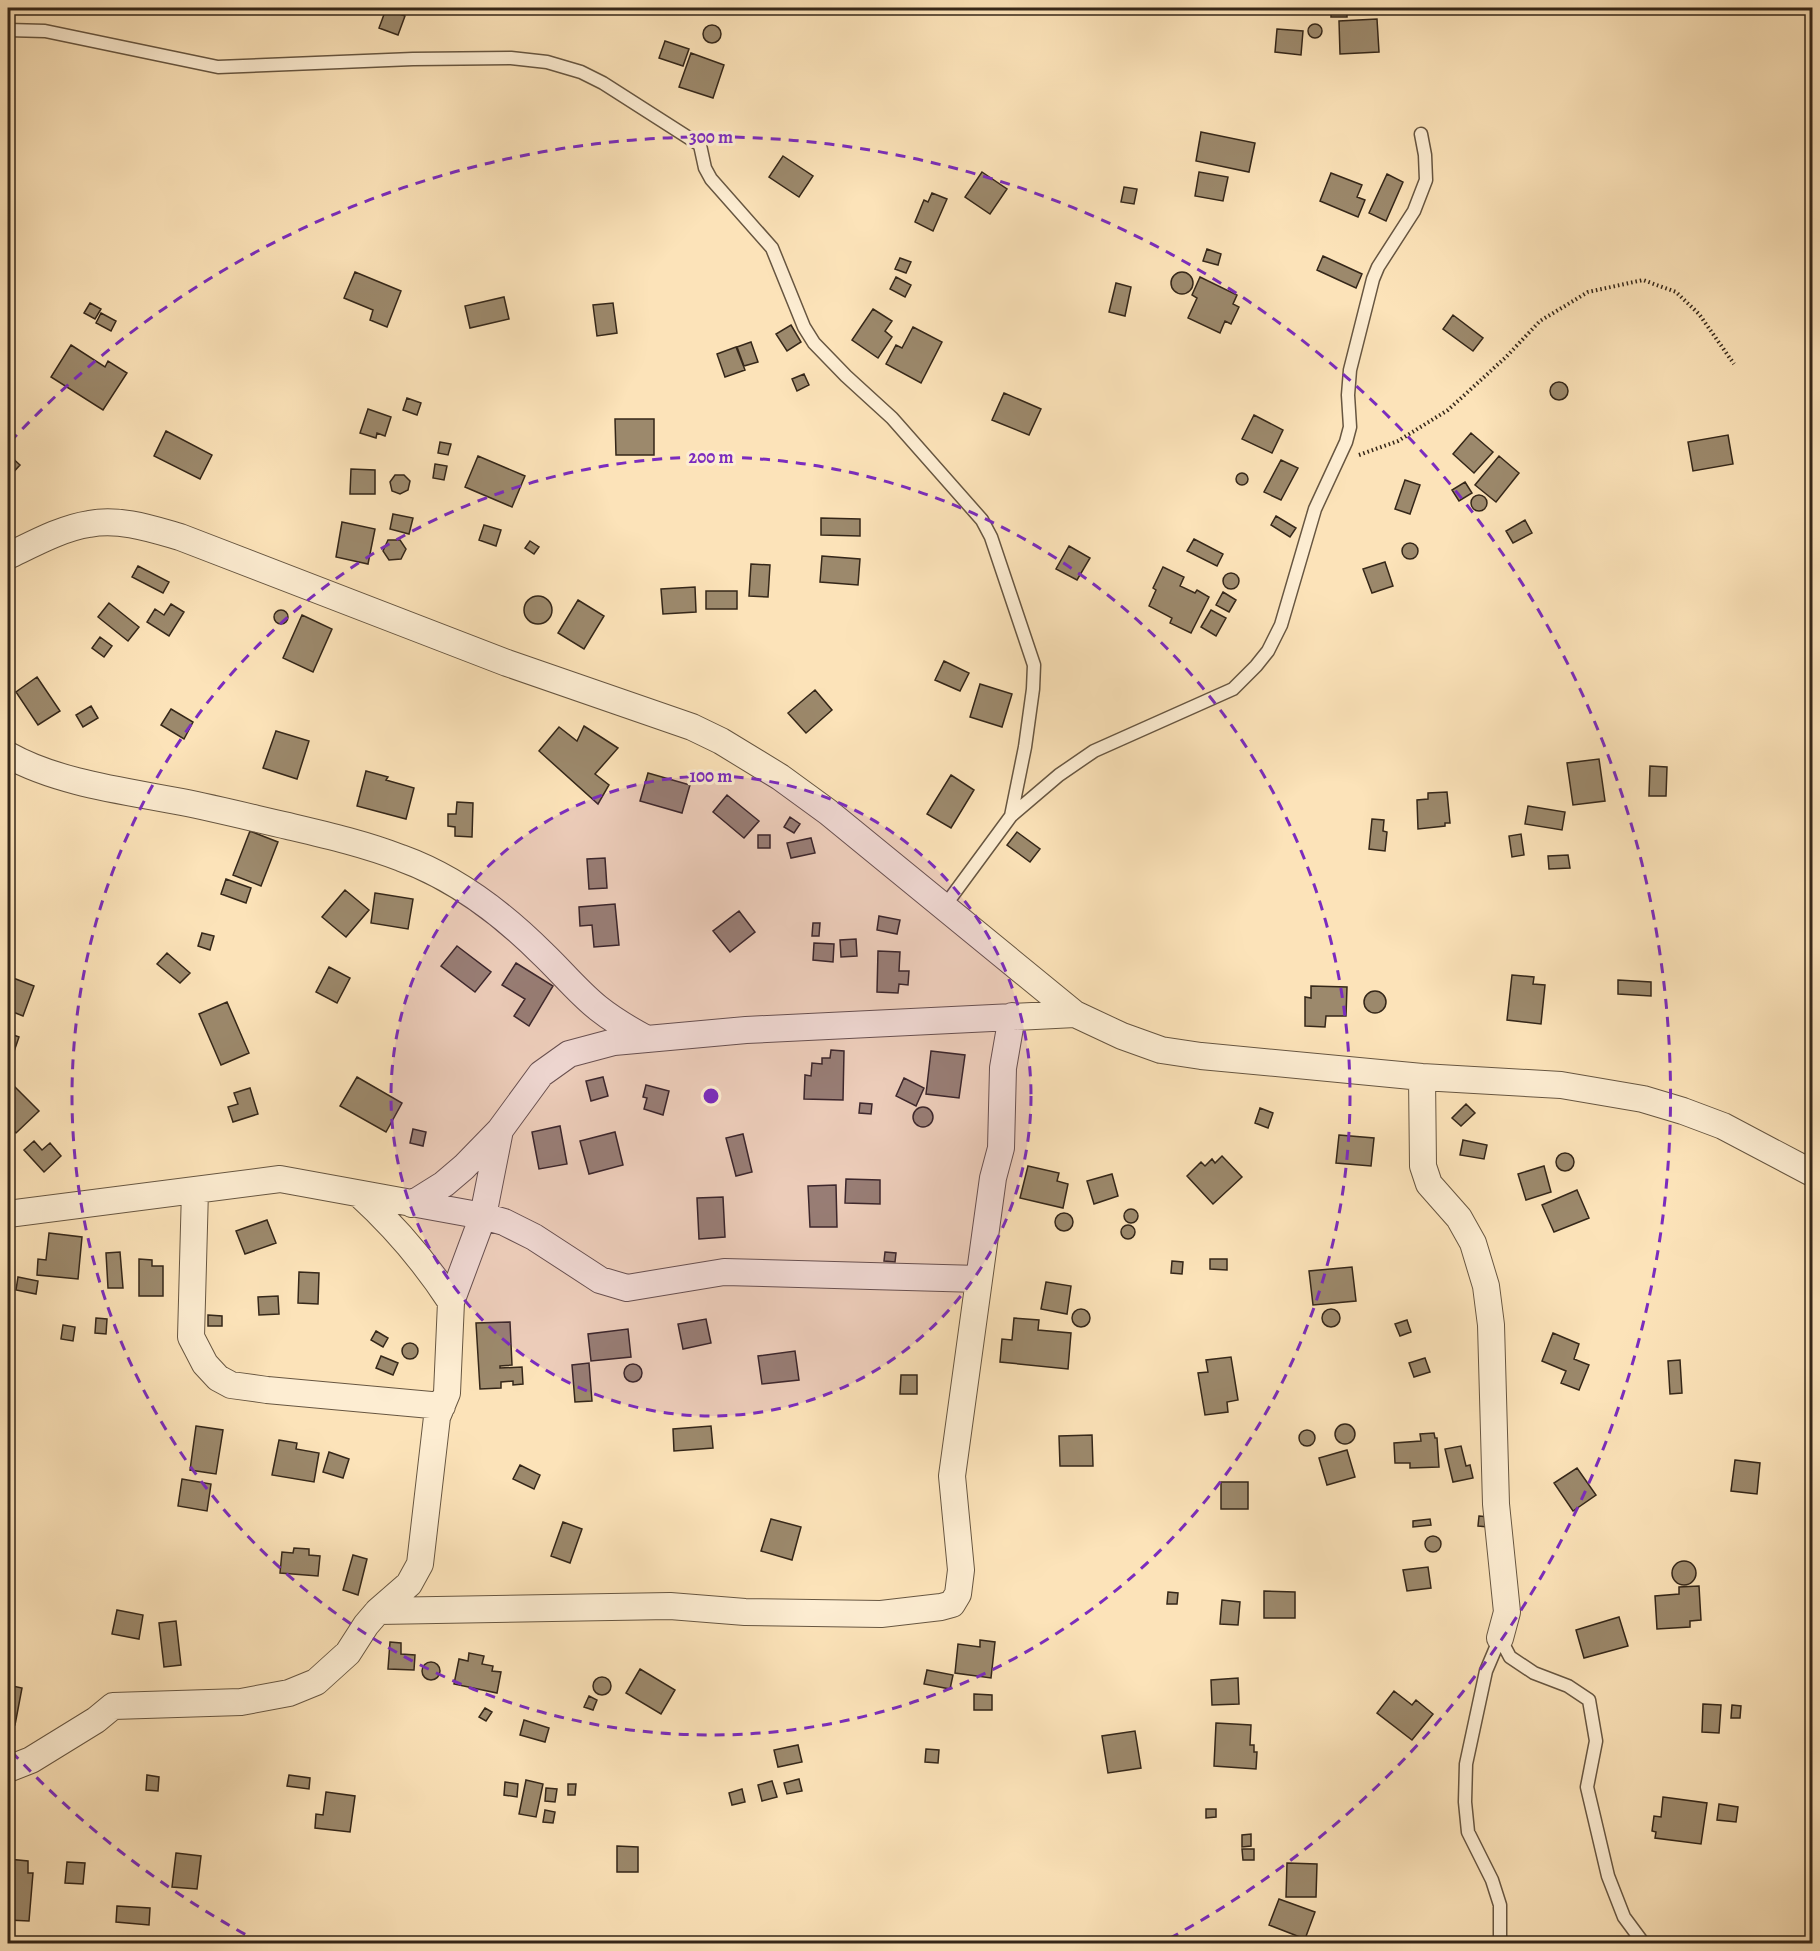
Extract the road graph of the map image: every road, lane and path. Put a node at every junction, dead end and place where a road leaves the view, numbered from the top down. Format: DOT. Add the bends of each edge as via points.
graph roads {
  1 [pos="8,30"];
  2 [pos="1421,134"];
  3 [pos="1734,363"];
  4 [pos="1335,463"];
  5 [pos="8,556"];
  6 [pos="8,755"];
  7 [pos="1011,816"];
  8 [pos="944,907"];
  9 [pos="1075,1014"];
  10 [pos="1012,1016"];
  11 [pos="647,1040"];
  12 [pos="1422,1077"];
  13 [pos="500,1130"];
  14 [pos="1812,1173"];
  15 [pos="195,1190"];
  16 [pos="358,1194"];
  17 [pos="412,1204"];
  18 [pos="8,1214"];
  19 [pos="483,1216"];
  20 [pos="979,1279"];
  21 [pos="451,1302"];
  22 [pos="442,1406"];
  23 [pos="378,1611"];
  24 [pos="1500,1638"];
  25 [pos="8,1768"];
  26 [pos="1500,1944"];
  27 [pos="1644,1944"];
  1 -- 7 [label="lane" via="45,31 218,67 413,59 511,58 547,62 603,83 700,145 711,179 772,248 814,343 891,417 982,520 991,537 1034,665 1034,689"];
  2 -- 4 [label="lane" via="1426,180 1414,211 1373,279 1350,370 1350,427"];
  3 -- 4 [label="path" via="1699,314 1676,292 1643,280 1588,292 1540,321 1448,410 1398,441"];
  4 -- 7 [label="lane" via="1315,509 1281,625 1268,651 1246,678 1233,689 1094,751"];
  5 -- 8 [label="street" via="90,523 145,526 507,663 692,727 780,777"];
  6 -- 11 [label="street" via="58,775 290,827 402,858 474,896 541,952 595,1006"];
  7 -- 8 [label="lane"];
  8 -- 9 [label="street"];
  9 -- 10 [label="street"];
  9 -- 12 [label="street" via="1161,1050"];
  10 -- 11 [label="street" via="746,1030"];
  10 -- 20 [label="street" via="1003,1068 1001,1148"];
  11 -- 13 [label="street" via="614,1042 568,1054 541,1074"];
  12 -- 14 [label="street" via="1561,1085 1643,1100 1723,1126"];
  12 -- 24 [label="street" via="1422,1166 1429,1184 1460,1218 1473,1243 1486,1286 1491,1325 1496,1504 1507,1612"];
  13 -- 17 [label="street" via="444,1184"];
  13 -- 19 [label="street"];
  15 -- 16 [label="street" via="280,1179"];
  15 -- 18 [label="street"];
  15 -- 22 [label="street" via="191,1336 200,1356 218,1378 231,1385 267,1390"];
  16 -- 17 [label="street"];
  16 -- 21 [label="street" via="385,1218 433,1274"];
  17 -- 19 [label="street"];
  19 -- 20 [label="street" via="534,1237 600,1280 627,1288 724,1272"];
  19 -- 21 [label="street"];
  20 -- 23 [label="street" via="952,1476 961,1570 958,1594 952,1604 881,1614 746,1612 670,1606"];
  21 -- 22 [label="street" via="449,1375"];
  22 -- 23 [label="street" via="436,1417 420,1564 409,1584"];
  23 -- 25 [label="street" via="348,1653 316,1682 290,1693 241,1702 113,1706 31,1760"];
  24 -- 26 [label="lane" via="1483,1682 1466,1764 1465,1802 1468,1832 1500,1905"];
  24 -- 27 [label="lane" via="1510,1657 1589,1700 1596,1741 1587,1787 1608,1876 1624,1917"];
}
